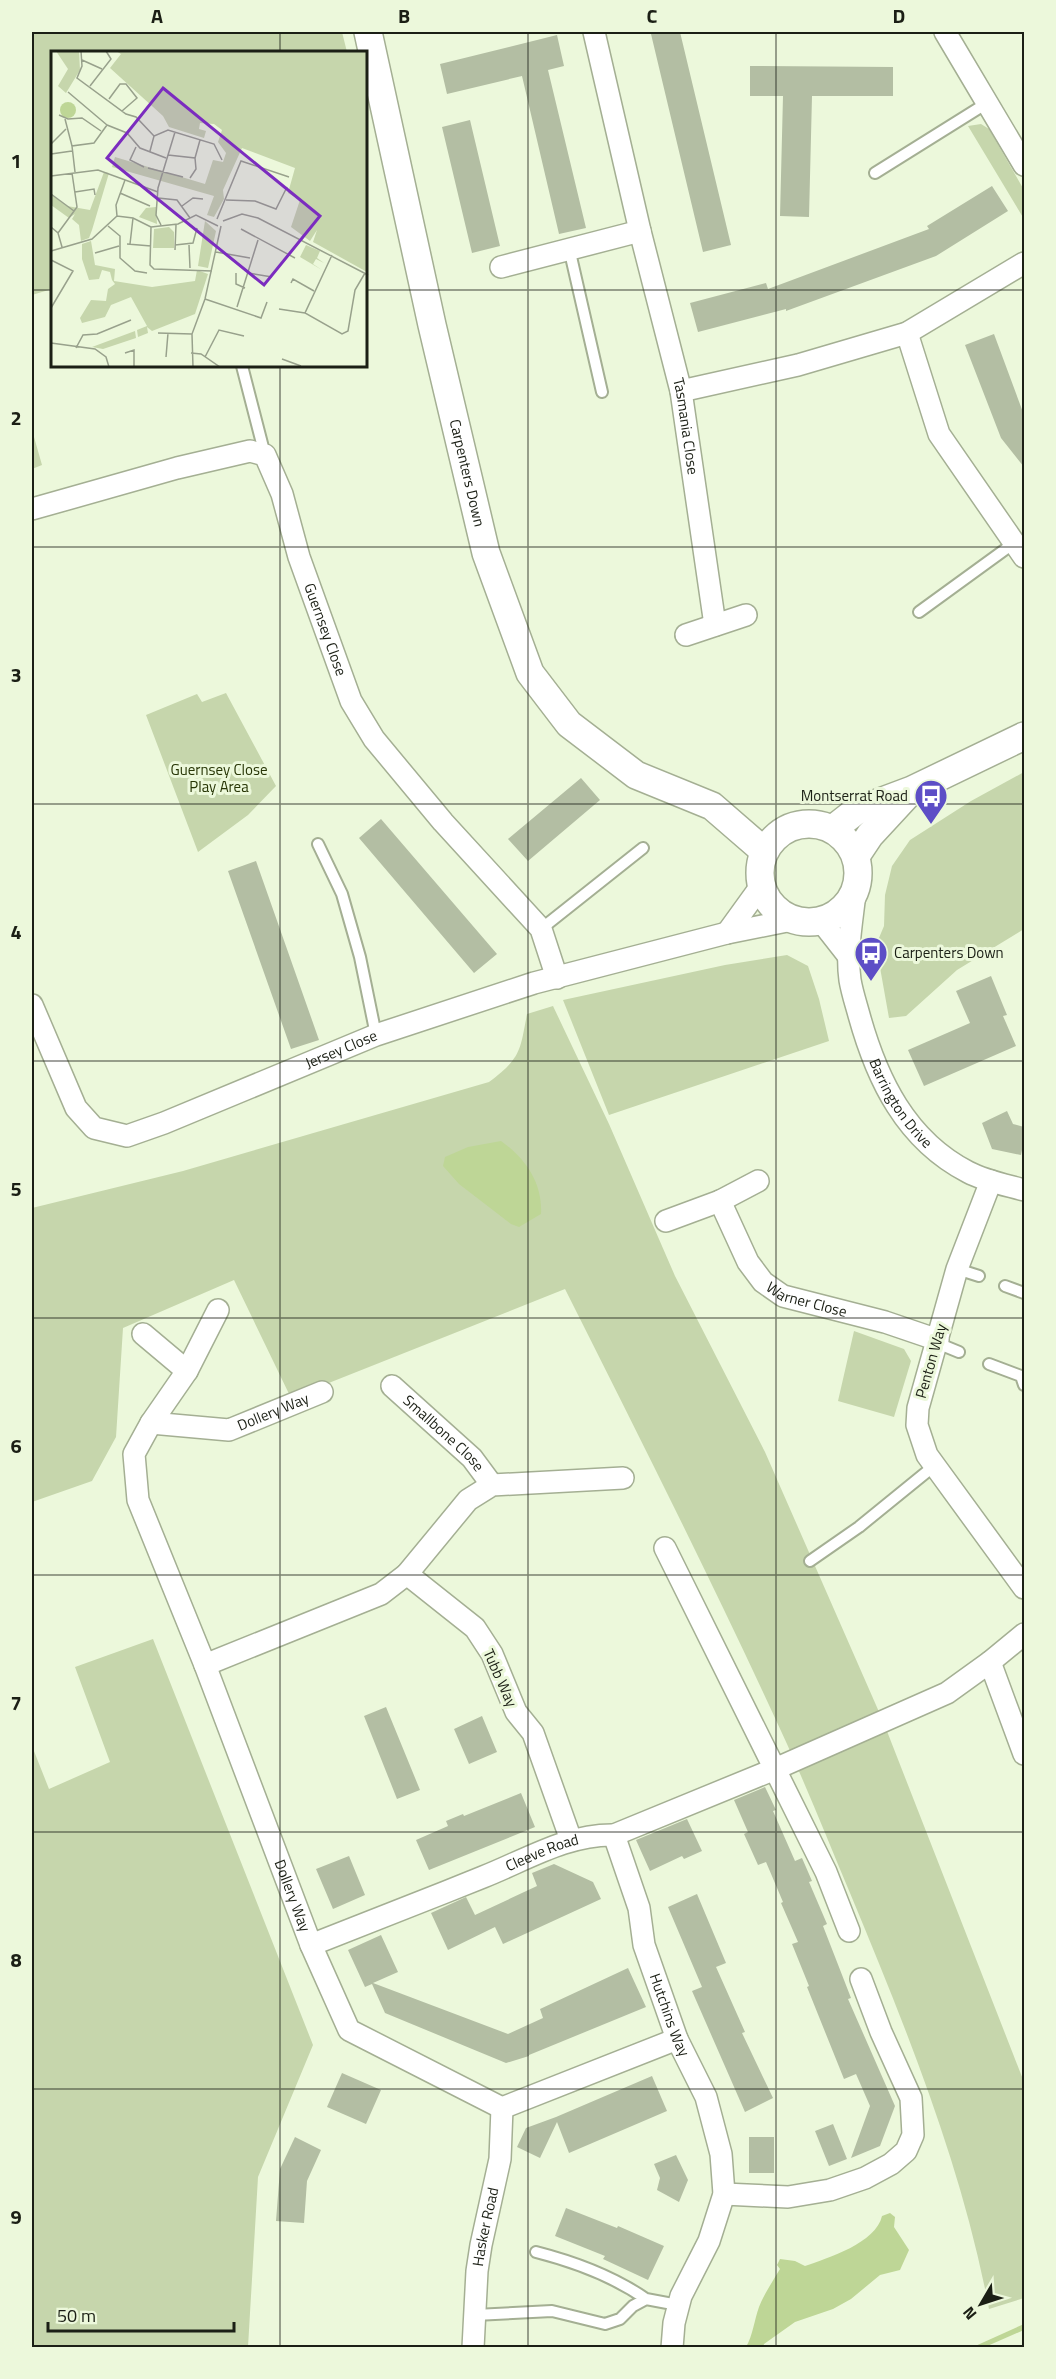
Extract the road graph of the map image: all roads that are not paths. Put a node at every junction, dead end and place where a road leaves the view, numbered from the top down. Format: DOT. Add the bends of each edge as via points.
graph roads {
  1 [pos="368,32"];
  2 [pos="594,32"];
  3 [pos="945,32"];
  4 [pos="987,103"];
  5 [pos="1024,165"];
  6 [pos="875,173"];
  7 [pos="640,231"];
  8 [pos="569,248"];
  9 [pos="1024,263"];
  10 [pos="501,267"];
  11 [pos="907,333"];
  12 [pos="243,368"];
  13 [pos="681,391"];
  14 [pos="602,392"];
  15 [pos="265,455"];
  16 [pos="32,509"];
  17 [pos="1019,550"];
  18 [pos="919,612"];
  19 [pos="746,615"];
  20 [pos="715,625"];
  21 [pos="686,635"];
  22 [pos="1024,736"];
  23 [pos="912,790"];
  24 [pos="720,815"];
  25 [pos="792,826"];
  26 [pos="832,829"];
  27 [pos="318,844"];
  28 [pos="643,848"];
  29 [pos="764,851"];
  30 [pos="856,856"];
  31 [pos="761,886"];
  32 [pos="855,893"];
  33 [pos="792,920"];
  34 [pos="821,921"];
  35 [pos="541,928"];
  36 [pos="728,933"];
  37 [pos="850,957"];
  38 [pos="557,978"];
  39 [pos="32,1005"];
  40 [pos="376,1035"];
  41 [pos="991,1181"];
  42 [pos="758,1182"];
  43 [pos="1024,1190"];
  44 [pos="720,1201"];
  45 [pos="666,1221"];
  46 [pos="957,1269"];
  47 [pos="979,1276"];
  48 [pos="1005,1286"];
  49 [pos="1024,1293"];
  50 [pos="218,1310"];
  51 [pos="143,1334"];
  52 [pos="937,1341"];
  53 [pos="959,1352"];
  54 [pos="989,1364"];
  55 [pos="188,1371"];
  56 [pos="1024,1385"];
  57 [pos="392,1386"];
  58 [pos="322,1392"];
  59 [pos="151,1424"];
  60 [pos="934,1466"];
  61 [pos="623,1478"];
  62 [pos="492,1485"];
  63 [pos="665,1548"];
  64 [pos="810,1561"];
  65 [pos="407,1574"];
  66 [pos="1024,1588"];
  67 [pos="1024,1634"];
  68 [pos="990,1662"];
  69 [pos="205,1665"];
  70 [pos="1024,1754"];
  71 [pos="775,1769"];
  72 [pos="614,1835"];
  73 [pos="572,1840"];
  74 [pos="849,1932"];
  75 [pos="311,1945"];
  76 [pos="861,1979"];
  77 [pos="677,2039"];
  78 [pos="502,2108"];
  79 [pos="724,2194"];
  80 [pos="536,2252"];
  81 [pos="646,2299"];
  82 [pos="678,2305"];
  83 [pos="475,2315"];
  84 [pos="472,2348"];
  85 [pos="672,2348"];
  1 -- 24 [label="street, Carpenters Down" via="486,553 530,673 569,724 636,775 712,806"];
  2 -- 7 [label="street, Tasmania Close"];
  3 -- 4 [label="street"];
  4 -- 5 [label="street"];
  4 -- 6 [label="lane"];
  7 -- 8 [label="street"];
  7 -- 13 [label="street, Tasmania Close"];
  8 -- 10 [label="street"];
  8 -- 14 [label="lane"];
  9 -- 11 [label="street"];
  11 -- 13 [label="street" via="798,365"];
  11 -- 17 [label="street" via="939,435"];
  12 -- 15 [label="lane"];
  13 -- 20 [label="street, Tasmania Close"];
  15 -- 16 [label="street" via="250,452 188,465"];
  15 -- 35 [label="street, Guernsey Close" via="282,494 299,557 351,701 374,739 436,814"];
  17 -- 18 [label="lane"];
  19 -- 20 [label="street"];
  20 -- 21 [label="street"];
  22 -- 23 [label="street"];
  23 -- 26 [label="street" via="856,811"];
  23 -- 30 [label="street"];
  24 -- 25 [label="street"];
  24 -- 29 [label="street, Carpenters Down"];
  25 -- 26 [label="street" via="809,823"];
  25 -- 29 [label="street" via="775,837"];
  26 -- 30 [label="street" via="846,840"];
  27 -- 40 [label="lane" via="342,894"];
  28 -- 35 [label="lane"];
  29 -- 31 [label="street"];
  30 -- 32 [label="street" via="859,873"];
  31 -- 33 [label="street" via="777,911"];
  31 -- 36 [label="street"];
  32 -- 34 [label="street" via="845,908"];
  32 -- 37 [label="street, Barrington Drive"];
  33 -- 34 [label="street"];
  33 -- 36 [label="street, Jersey Close"];
  34 -- 37 [label="street"];
  35 -- 38 [label="street, Guernsey Close"];
  36 -- 38 [label="street, Jersey Close"];
  37 -- 41 [label="street, Barrington Drive" via="850,980 865,1035 898,1111 920,1138 945,1159"];
  38 -- 40 [label="street, Jersey Close"];
  39 -- 40 [label="street, Jersey Close" via="76,1108 94,1128 127,1136"];
  41 -- 43 [label="street, Barrington Drive"];
  41 -- 46 [label="street, Penton Way"];
  42 -- 44 [label="street"];
  44 -- 45 [label="street"];
  44 -- 52 [label="street, Warner Close" via="748,1262 763,1282 783,1296"];
  46 -- 47 [label="lane"];
  46 -- 52 [label="street, Penton Way"];
  48 -- 49 [label="lane"];
  50 -- 55 [label="street, Dollery Way"];
  51 -- 55 [label="street"];
  52 -- 53 [label="lane"];
  52 -- 60 [label="street, Penton Way" via="917,1425"];
  54 -- 56 [label="lane" via="1021,1376"];
  55 -- 59 [label="street, Dollery Way"];
  57 -- 62 [label="street, Smallbone Close" via="472,1458"];
  58 -- 59 [label="street, Dollery Way" via="229,1430"];
  59 -- 69 [label="street, Dollery Way" via="134,1454 138,1500"];
  60 -- 64 [label="lane" via="860,1527"];
  60 -- 66 [label="street, Penton Way"];
  61 -- 62 [label="street"];
  62 -- 65 [label="street" via="468,1500"];
  63 -- 71 [label="street"];
  65 -- 69 [label="street" via="381,1594"];
  65 -- 73 [label="street, Tubb Way" via="475,1628 492,1654 516,1712 532,1733"];
  67 -- 68 [label="street, Cleeve Road"];
  68 -- 70 [label="street"];
  68 -- 71 [label="street, Cleeve Road" via="947,1693"];
  69 -- 75 [label="street, Dollery Way"];
  71 -- 72 [label="street, Cleeve Road"];
  71 -- 74 [label="street" via="826,1872"];
  72 -- 73 [label="street, Cleeve Road"];
  72 -- 77 [label="street, Hutchins Way" via="639,1908 644,1945"];
  73 -- 75 [label="street, Cleeve Road"];
  75 -- 78 [label="street, Dollery Way" via="349,2030"];
  76 -- 79 [label="street" via="911,2098 913,2135 906,2151 865,2178 830,2190 788,2197"];
  77 -- 78 [label="street"];
  77 -- 79 [label="street, Hutchins Way" via="706,2097 721,2154"];
  78 -- 83 [label="street, Hasker Road" via="500,2159 481,2245"];
  79 -- 82 [label="street, Hutchins Way" via="710,2241"];
  80 -- 81 [label="lane" via="567,2260 629,2287"];
  81 -- 82 [label="lane"];
  81 -- 83 [label="lane" via="620,2319 605,2324 552,2311"];
  82 -- 85 [label="street, Hutchins Way"];
  83 -- 84 [label="street, Hasker Road"];
}
